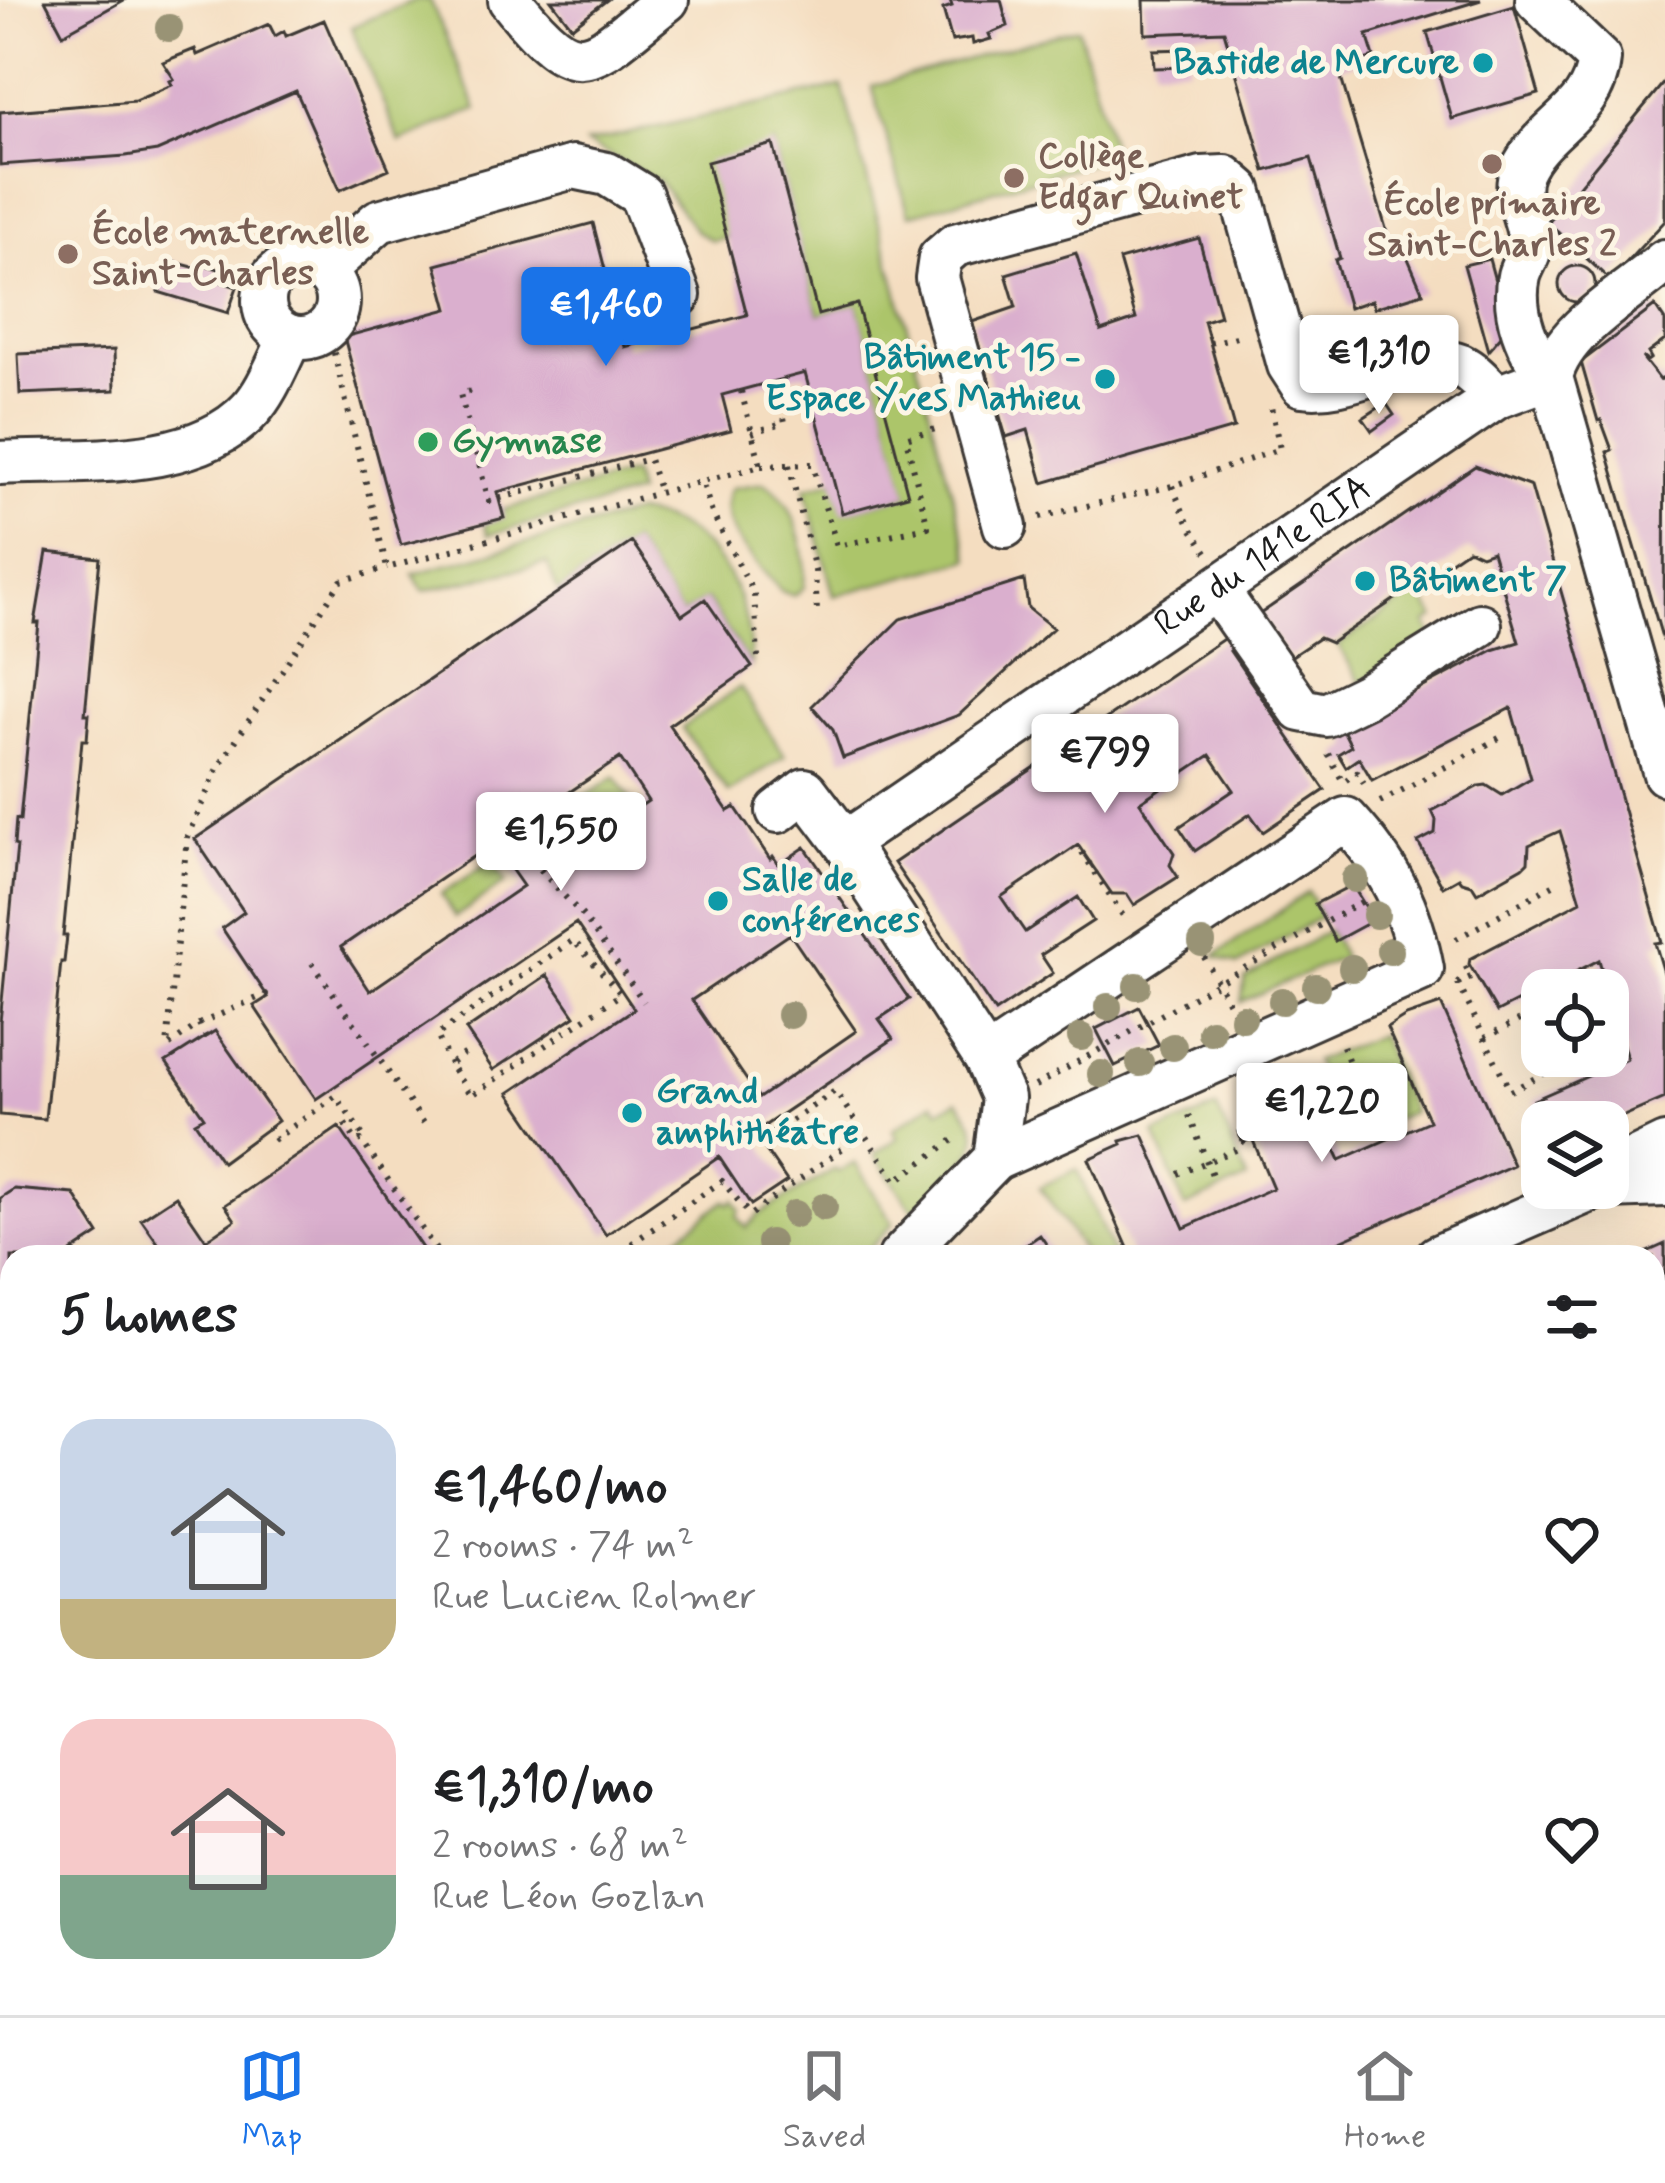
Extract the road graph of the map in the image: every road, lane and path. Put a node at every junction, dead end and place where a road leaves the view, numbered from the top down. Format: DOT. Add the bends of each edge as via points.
graph roads {
  1 [pos="511,0"];
  2 [pos="667,0"];
  3 [pos="1537,0"];
  4 [pos="1665,261"];
  5 [pos="323,271"];
  6 [pos="679,295"];
  7 [pos="309,332"];
  8 [pos="1256,332"];
  9 [pos="1210,343"];
  10 [pos="1551,377"];
  11 [pos="776,381"];
  12 [pos="470,391"];
  13 [pos="741,391"];
  14 [pos="1497,397"];
  15 [pos="1270,403"];
  16 [pos="975,417"];
  17 [pos="752,433"];
  18 [pos="0,463"];
  19 [pos="788,465"];
  20 [pos="761,466"];
  21 [pos="701,481"];
  22 [pos="1172,486"];
  23 [pos="660,493"];
  24 [pos="1005,526"];
  25 [pos="1203,545"];
  26 [pos="387,568"];
  27 [pos="1216,590"];
  28 [pos="817,612"];
  29 [pos="1480,625"];
  30 [pos="758,657"];
  31 [pos="1505,736"];
  32 [pos="1319,737"];
  33 [pos="1665,774"];
  34 [pos="1377,804"];
  35 [pos="778,811"];
  36 [pos="1388,820"];
  37 [pos="512,831"];
  38 [pos="845,843"];
  39 [pos="1082,852"];
  40 [pos="1394,884"];
  41 [pos="1553,885"];
  42 [pos="1444,923"];
  43 [pos="1129,925"];
  44 [pos="1183,926"];
  45 [pos="1453,941"];
  46 [pos="312,963"];
  47 [pos="1220,981"];
  48 [pos="1458,982"];
  49 [pos="1438,992"];
  50 [pos="263,1001"];
  51 [pos="644,1002"];
  52 [pos="1521,1020"];
  53 [pos="200,1024"];
  54 [pos="1340,1036"];
  55 [pos="206,1037"];
  56 [pos="1484,1038"];
  57 [pos="1250,1046"];
  58 [pos="469,1050"];
  59 [pos="986,1059"];
  60 [pos="450,1064"];
  61 [pos="1537,1077"];
  62 [pos="1359,1090"];
  63 [pos="1002,1105"];
  64 [pos="1186,1106"];
  65 [pos="345,1124"];
  66 [pos="426,1126"];
  67 [pos="764,1126"];
  68 [pos="268,1127"];
  69 [pos="864,1133"];
  70 [pos="361,1140"];
  71 [pos="1665,1145"];
  72 [pos="1238,1149"];
  73 [pos="995,1159"];
  74 [pos="1207,1161"];
  75 [pos="1629,1163"];
  76 [pos="1178,1174"];
  77 [pos="1212,1174"];
  78 [pos="1629,1183"];
  79 [pos="1665,1184"];
  80 [pos="1546,1209"];
  81 [pos="432,1245"];
  82 [pos="629,1245"];
  83 [pos="912,1245"];
  84 [pos="1463,1245"];
  1 -- 2 [label="street" via="567,58 595,56"];
  3 -- 10 [label="street" via="1599,58 1597,83 1521,171 1518,202 1532,245 1518,277 1521,322 1533,359"];
  4 -- 10 [label="street" via="1569,340"];
  5 -- 6 [label="street" via="379,221 573,167 607,174 641,195"];
  5 -- 7 [label="street" via="338,309"];
  5 -- 7 [label="street" via="289,266 265,290 272,324"];
  7 -- 18 [label="street" via="250,410 208,441 165,454"];
  7 -- 26 [label="path"];
  8 -- 9 [label="path"];
  10 -- 14 [label="street, Rue du 141e RIA"];
  10 -- 33 [label="street"];
  11 -- 17 [label="path" via="785,422"];
  12 -- 23 [label="path" via="460,394 489,501 649,459"];
  13 -- 17 [label="path"];
  14 -- 16 [label="street" via="1465,368 1438,362 1323,388 1302,385 1289,365 1240,190 1225,177 955,245 940,258 937,278"];
  14 -- 27 [label="street, Rue du 141e RIA"];
  15 -- 22 [label="path" via="1280,449"];
  16 -- 19 [label="path" via="906,438 928,527 837,546 812,464"];
  16 -- 24 [label="street"];
  17 -- 20 [label="path"];
  19 -- 20 [label="path"];
  19 -- 28 [label="path" via="815,569"];
  20 -- 21 [label="path"];
  21 -- 23 [label="path"];
  21 -- 30 [label="path" via="754,594"];
  22 -- 24 [label="path"];
  22 -- 25 [label="path"];
  23 -- 26 [label="path"];
  26 -- 53 [label="path" via="340,581 219,766 187,837 167,1047"];
  27 -- 29 [label="street" via="1300,710 1326,715"];
  27 -- 38 [label="street, Rue du 141e RIA"];
  31 -- 34 [label="path"];
  32 -- 34 [label="path" via="1343,782 1357,772"];
  34 -- 36 [label="path"];
  35 -- 38 [label="street" via="805,790"];
  37 -- 51 [label="path"];
  38 -- 59 [label="street"];
  39 -- 43 [label="path"];
  40 -- 44 [label="street" via="1346,819"];
  40 -- 47 [label="path"];
  40 -- 57 [label="street" via="1414,923 1422,969"];
  41 -- 45 [label="path"];
  42 -- 45 [label="path"];
  44 -- 47 [label="path"];
  44 -- 59 [label="street"];
  45 -- 48 [label="path" via="1471,977"];
  46 -- 66 [label="path"];
  47 -- 57 [label="path"];
  47 -- 63 [label="path"];
  48 -- 49 [label="path"];
  48 -- 56 [label="path"];
  50 -- 53 [label="path" via="266,994"];
  52 -- 56 [label="path"];
  53 -- 55 [label="path"];
  54 -- 62 [label="path"];
  56 -- 61 [label="path" via="1510,1091"];
  57 -- 73 [label="street"];
  58 -- 60 [label="path"];
  59 -- 63 [label="street"];
  60 -- 60 [label="path" via="437,1035 573,940 622,994 471,1096"];
  63 -- 69 [label="path" via="896,1181"];
  63 -- 73 [label="street"];
  64 -- 74 [label="path"];
  65 -- 70 [label="path"];
  67 -- 69 [label="path" via="770,1136 835,1091"];
  68 -- 70 [label="path" via="275,1139 336,1096"];
  69 -- 82 [label="path" via="750,1215 722,1180"];
  70 -- 81 [label="path"];
  71 -- 75 [label="street"];
  72 -- 74 [label="path"];
  73 -- 83 [label="street"];
  74 -- 76 [label="path"];
  74 -- 77 [label="path"];
  78 -- 79 [label="street"];
  80 -- 84 [label="street"];
}
